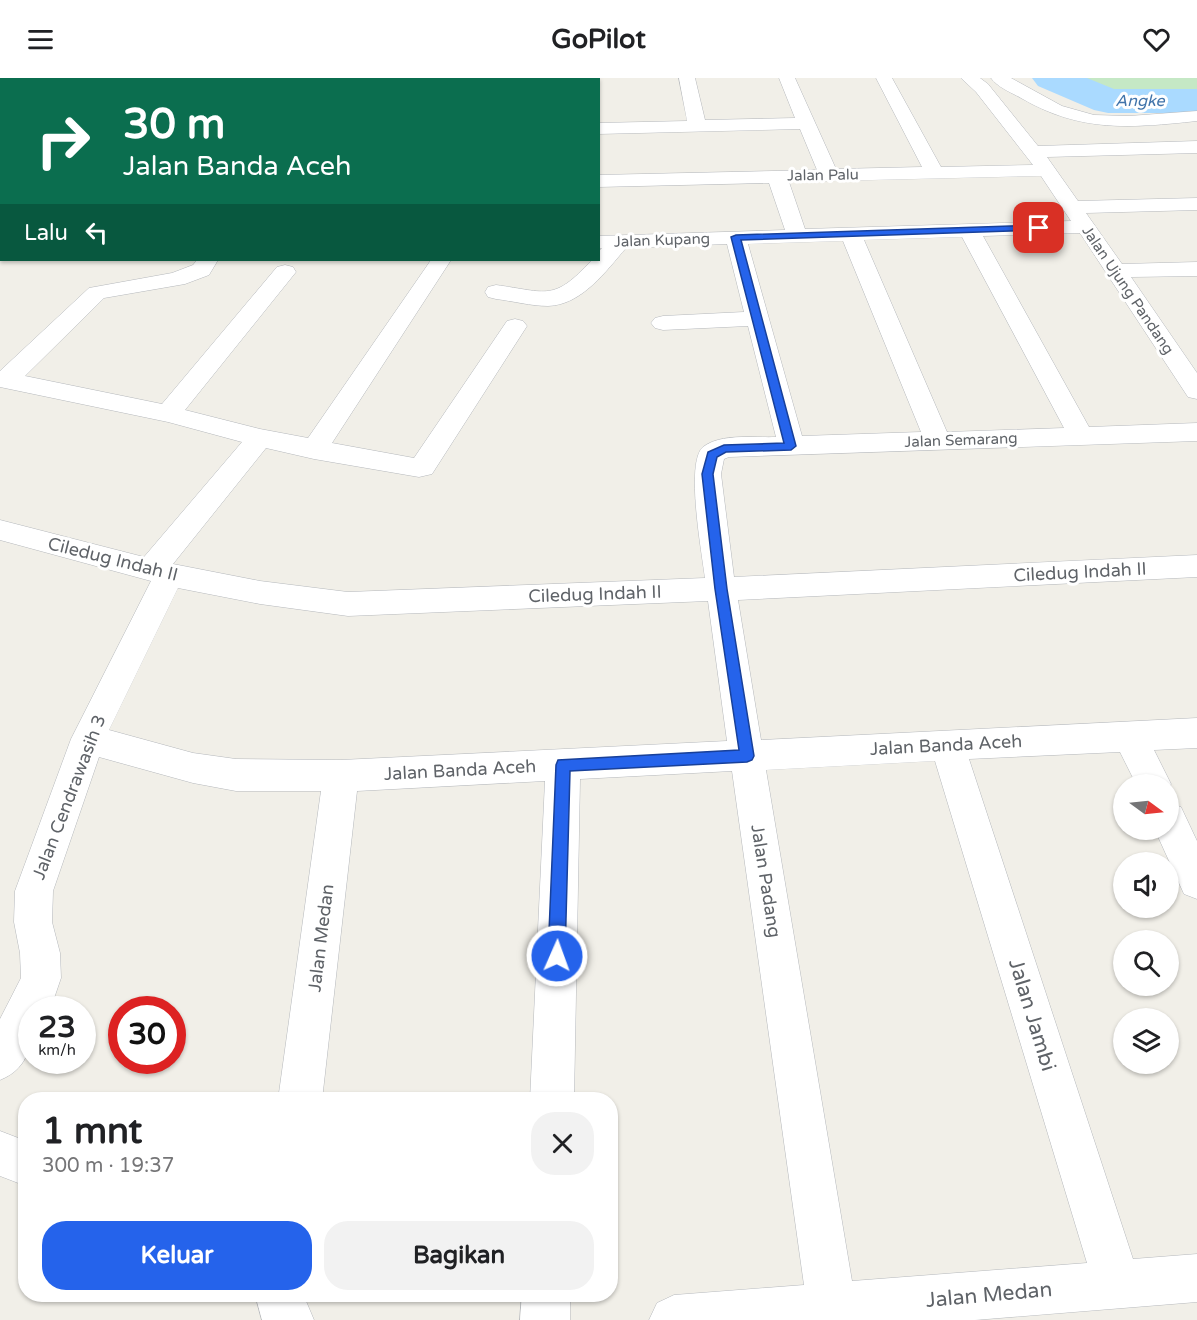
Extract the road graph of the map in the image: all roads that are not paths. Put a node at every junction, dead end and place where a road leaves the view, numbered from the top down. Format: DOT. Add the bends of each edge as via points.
graph roads {
  1 [pos="687,78"];
  2 [pos="787,78"];
  3 [pos="884,78"];
  4 [pos="969,78"];
  5 [pos="999,78"];
  6 [pos="1063,113"];
  7 [pos="1197,116"];
  8 [pos="806,123"];
  9 [pos="1011,123"];
  10 [pos="697,126"];
  11 [pos="600,129"];
  12 [pos="1197,147"];
  13 [pos="1033,152"];
  14 [pos="1047,170"];
  15 [pos="935,173"];
  16 [pos="829,175"];
  17 [pos="777,176"];
  18 [pos="600,181"];
  19 [pos="1197,204"];
  20 [pos="1072,207"];
  21 [pos="1085,227"];
  22 [pos="969,230"];
  23 [pos="851,234"];
  24 [pos="797,236"];
  25 [pos="736,237"];
  26 [pos="609,242"];
  27 [pos="207,261"];
  28 [pos="440,261"];
  29 [pos="1197,268"];
  30 [pos="1116,271"];
  31 [pos="285,272"];
  32 [pos="496,292"];
  33 [pos="758,318"];
  34 [pos="663,323"];
  35 [pos="515,326"];
  36 [pos="1166,345"];
  37 [pos="1197,345"];
  38 [pos="3,379"];
  39 [pos="1197,391"];
  40 [pos="168,414"];
  41 [pos="1197,432"];
  42 [pos="1081,436"];
  43 [pos="260,438"];
  44 [pos="938,441"];
  45 [pos="791,446"];
  46 [pos="724,448"];
  47 [pos="314,450"];
  48 [pos="1,533"];
  49 [pos="1197,566"];
  50 [pos="160,572"];
  51 [pos="721,589"];
  52 [pos="1197,733"];
  53 [pos="1130,736"];
  54 [pos="88,739"];
  55 [pos="947,745"];
  56 [pos="747,756"];
  57 [pos="563,765"];
  58 [pos="1148,774"];
  59 [pos="341,776"];
  60 [pos="1178,840"];
  61 [pos="1197,881"];
  62 [pos="0,1059"];
  63 [pos="301,1092"];
  64 [pos="552,1092"];
  65 [pos="0,1154"];
  66 [pos="18,1161"];
  67 [pos="1197,1278"];
  68 [pos="1117,1284"];
  69 [pos="281,1302"];
  70 [pos="546,1302"];
  71 [pos="836,1314"];
  72 [pos="289,1320"];
  73 [pos="545,1320"];
  74 [pos="674,1320"];
  1 -- 10 [label="street"];
  2 -- 8 [label="street"];
  3 -- 15 [label="street"];
  4 -- 9 [label="street, Jalan Ujung Pandang"];
  5 -- 6 [label="street"];
  6 -- 7 [label="street" via="1097,121"];
  6 -- 9 [label="street"];
  8 -- 10 [label="street"];
  8 -- 16 [label="street"];
  9 -- 13 [label="street, Jalan Ujung Pandang"];
  10 -- 11 [label="street"];
  12 -- 13 [label="street"];
  13 -- 14 [label="street, Jalan Ujung Pandang"];
  14 -- 15 [label="street, Jalan Palu"];
  14 -- 20 [label="street, Jalan Ujung Pandang"];
  15 -- 16 [label="street, Jalan Palu"];
  16 -- 17 [label="street, Jalan Palu"];
  17 -- 18 [label="street, Jalan Palu"];
  17 -- 24 [label="street"];
  19 -- 20 [label="street"];
  20 -- 21 [label="street, Jalan Ujung Pandang"];
  21 -- 22 [label="street, Jalan Kupang"];
  21 -- 30 [label="street, Jalan Ujung Pandang"];
  22 -- 23 [label="street, Jalan Kupang"];
  22 -- 42 [label="street"];
  23 -- 24 [label="street, Jalan Kupang"];
  23 -- 44 [label="street"];
  24 -- 25 [label="street, Jalan Kupang"];
  25 -- 26 [label="street, Jalan Kupang"];
  25 -- 33 [label="street"];
  26 -- 32 [label="street" via="601,262 564,296 553,299"];
  27 -- 38 [label="street" via="201,270 177,279 98,292"];
  28 -- 47 [label="street"];
  29 -- 30 [label="street"];
  30 -- 36 [label="street, Jalan Ujung Pandang"];
  31 -- 40 [label="street"];
  33 -- 34 [label="street"];
  33 -- 45 [label="street"];
  35 -- 47 [label="street" via="422,467"];
  36 -- 37 [label="street"];
  36 -- 39 [label="street, Jalan Ujung Pandang"];
  38 -- 40 [label="street"];
  40 -- 43 [label="street"];
  41 -- 42 [label="street, Jalan Semarang"];
  42 -- 44 [label="street, Jalan Semarang"];
  43 -- 47 [label="street"];
  43 -- 50 [label="street, Jalan Cendrawasih 3"];
  44 -- 45 [label="street, Jalan Semarang"];
  45 -- 46 [label="street, Jalan Semarang"];
  46 -- 51 [label="street, Jalan Padang" via="712,454 707,474"];
  48 -- 50 [label="street, Ciledug Indah II"];
  49 -- 51 [label="street, Ciledug Indah II"];
  50 -- 51 [label="street, Ciledug Indah II" via="287,599 348,604"];
  50 -- 54 [label="street, Jalan Cendrawasih 3"];
  51 -- 56 [label="street, Jalan Padang"];
  52 -- 53 [label="street, Jalan Banda Aceh"];
  53 -- 55 [label="street, Jalan Banda Aceh"];
  53 -- 58 [label="street"];
  54 -- 59 [label="street, Jalan Banda Aceh" via="193,768 236,775"];
  54 -- 62 [label="street, Jalan Cendrawasih 3" via="34,891 33,922 41,978 32,1003"];
  55 -- 56 [label="street, Jalan Banda Aceh"];
  55 -- 68 [label="street, Jalan Jambi"];
  56 -- 57 [label="street, Jalan Banda Aceh"];
  56 -- 71 [label="street, Jalan Padang"];
  57 -- 59 [label="street, Jalan Banda Aceh"];
  57 -- 64 [label="street"];
  59 -- 63 [label="street, Jalan Medan"];
  60 -- 61 [label="street"];
  65 -- 66 [label="street"];
  67 -- 68 [label="street, Jalan Medan"];
  68 -- 71 [label="street, Jalan Medan"];
  69 -- 72 [label="street"];
  70 -- 73 [label="street"];
  71 -- 74 [label="street, Jalan Medan"];
}
